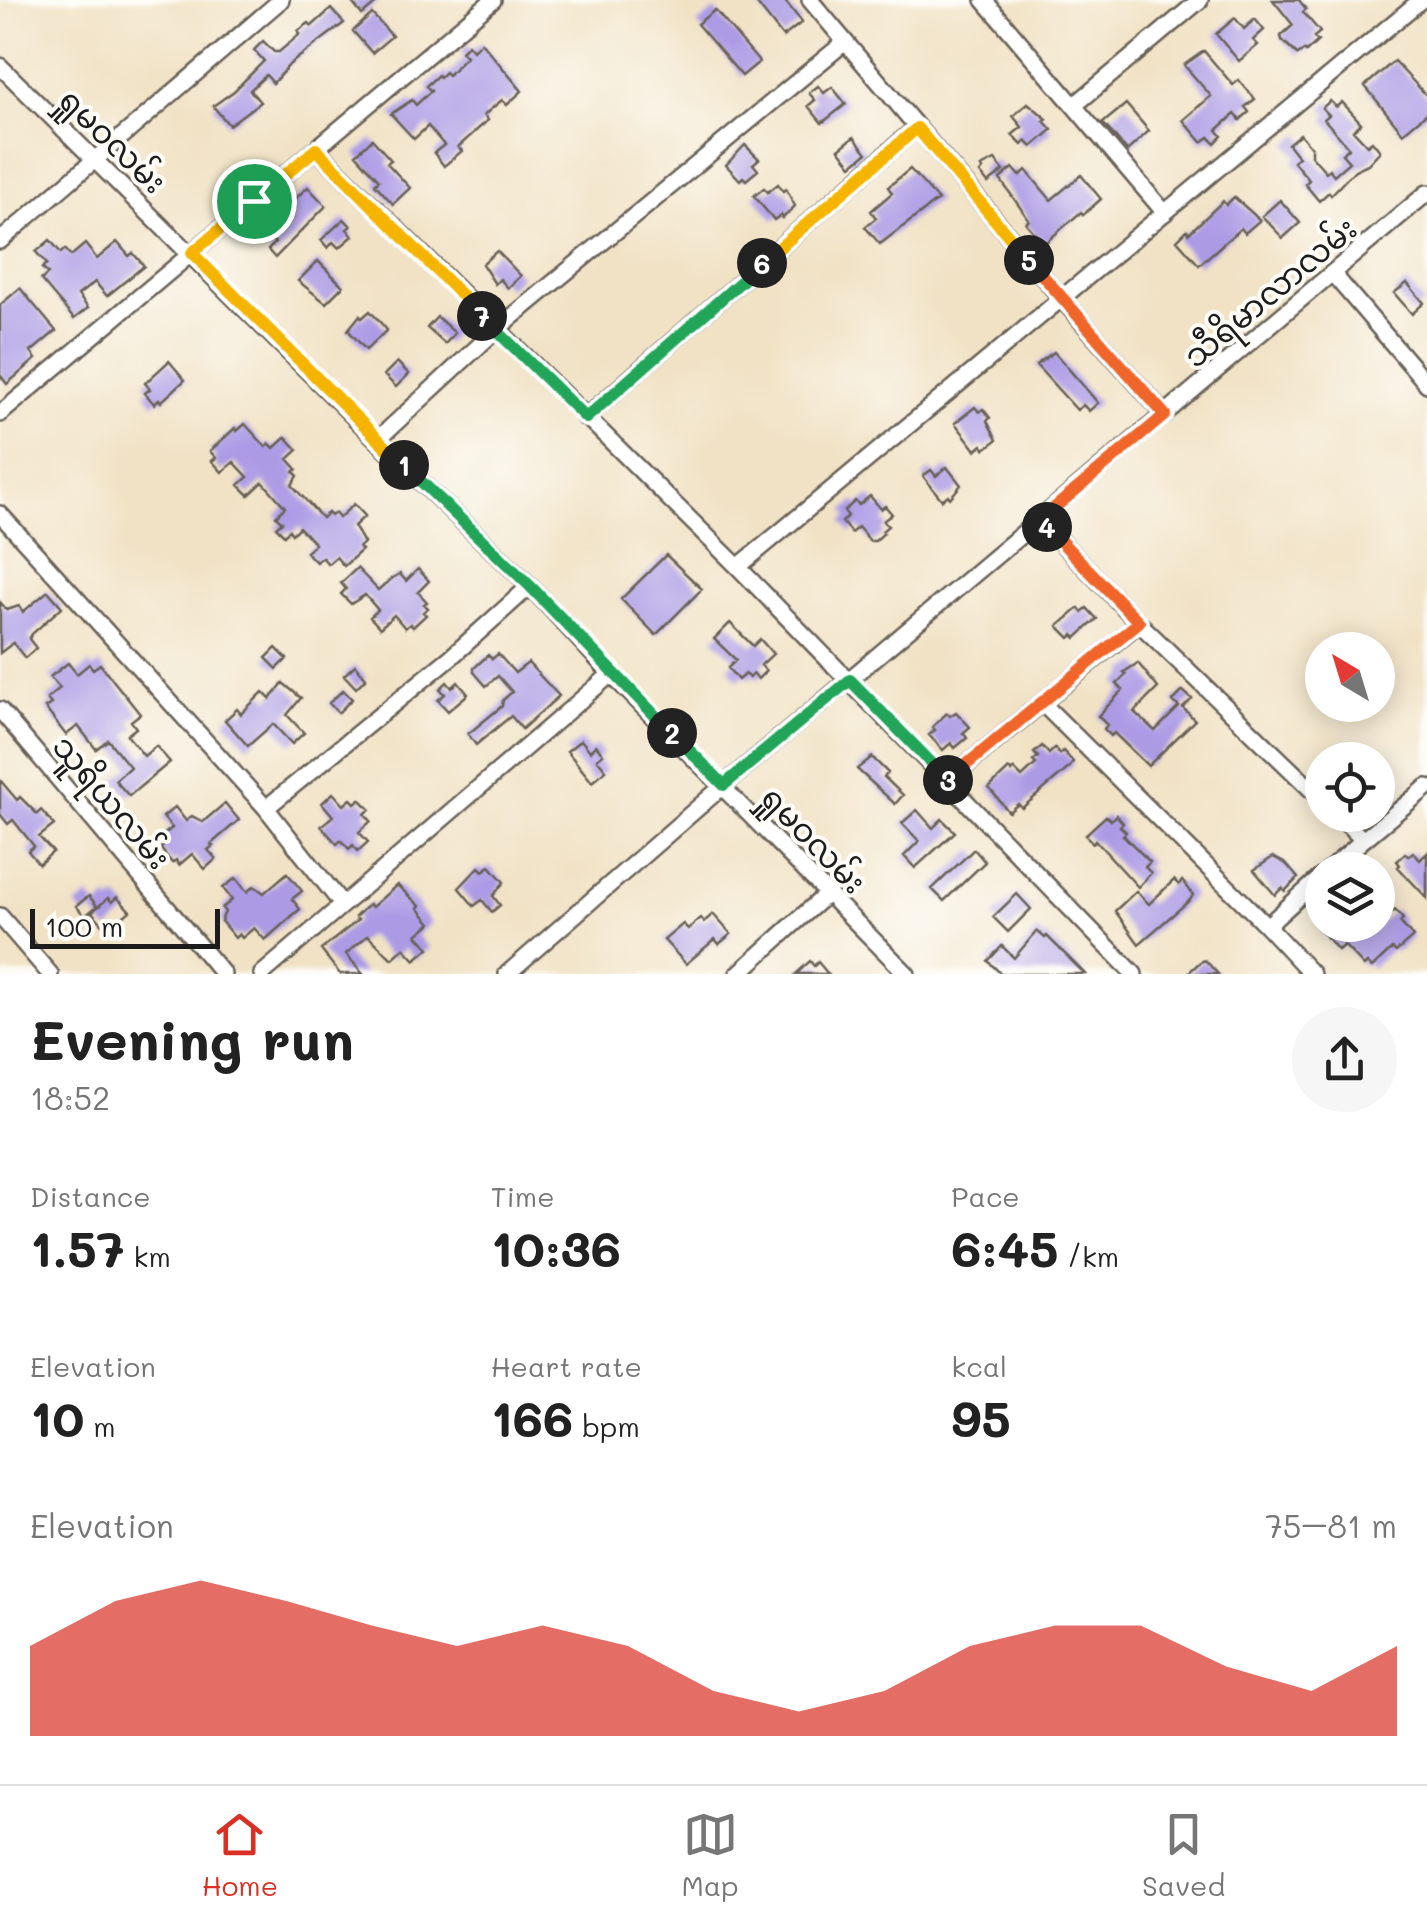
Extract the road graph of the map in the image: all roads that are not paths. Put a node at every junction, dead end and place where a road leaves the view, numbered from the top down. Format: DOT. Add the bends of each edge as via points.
graph roads {
  1 [pos="281,0"];
  2 [pos="493,0"];
  3 [pos="810,0"];
  4 [pos="984,0"];
  5 [pos="1200,0"];
  6 [pos="1421,0"];
  7 [pos="845,42"];
  8 [pos="0,66"];
  9 [pos="1076,104"];
  10 [pos="917,128"];
  11 [pos="316,149"];
  12 [pos="94,160"];
  13 [pos="1427,192"];
  14 [pos="1165,214"];
  15 [pos="0,240"];
  16 [pos="192,253"];
  17 [pos="1332,274"];
  18 [pos="1062,299"];
  19 [pos="496,330"];
  20 [pos="1427,384"];
  21 [pos="0,414"];
  22 [pos="1165,415"];
  23 [pos="586,418"];
  24 [pos="378,440"];
  25 [pos="0,514"];
  26 [pos="1040,520"];
  27 [pos="738,567"];
  28 [pos="530,586"];
  29 [pos="1139,622"];
  30 [pos="611,674"];
  31 [pos="850,680"];
  32 [pos="1042,703"];
  33 [pos="3,719"];
  34 [pos="947,781"];
  35 [pos="1305,783"];
  36 [pos="724,785"];
  37 [pos="1427,787"];
  38 [pos="266,808"];
  39 [pos="1355,832"];
  40 [pos="1363,840"];
  41 [pos="1349,852"];
  42 [pos="1305,891"];
  43 [pos="828,892"];
  44 [pos="341,903"];
  45 [pos="0,916"];
  46 [pos="1266,926"];
  47 [pos="50,974"];
  48 [pos="224,974"];
  49 [pos="262,974"];
  50 [pos="507,974"];
  51 [pos="738,974"];
  52 [pos="907,974"];
  53 [pos="1134,974"];
  54 [pos="1312,974"];
  1 -- 12 [label="street"];
  2 -- 11 [label="street"];
  3 -- 7 [label="street"];
  4 -- 9 [label="street"];
  5 -- 9 [label="street"];
  6 -- 14 [label="street"];
  7 -- 10 [label="street"];
  7 -- 19 [label="street"];
  8 -- 12 [label="street, ရှုမဝလမ်း"];
  9 -- 14 [label="street"];
  10 -- 18 [label="street"];
  10 -- 23 [label="street"];
  11 -- 16 [label="street"];
  11 -- 19 [label="street"];
  12 -- 15 [label="street"];
  12 -- 16 [label="street, ရှုမဝလမ်း"];
  13 -- 17 [label="street, သီရိမာလာလမ်း"];
  14 -- 18 [label="street"];
  16 -- 21 [label="street"];
  16 -- 24 [label="street, ရှုမဝလမ်း"];
  17 -- 20 [label="street"];
  17 -- 22 [label="street, သီရိမာလာလမ်း"];
  18 -- 22 [label="street"];
  18 -- 27 [label="street"];
  19 -- 23 [label="street"];
  19 -- 24 [label="street"];
  22 -- 26 [label="street, သီရိမာလာလမ်း"];
  23 -- 27 [label="street"];
  24 -- 28 [label="street, ရှုမဝလမ်း"];
  25 -- 38 [label="street"];
  26 -- 29 [label="street"];
  26 -- 31 [label="street, သီရိမာလာလမ်း"];
  27 -- 31 [label="street"];
  28 -- 30 [label="street, ရှုမဝလမ်း"];
  28 -- 38 [label="street"];
  29 -- 32 [label="street"];
  29 -- 35 [label="street"];
  30 -- 36 [label="street, ရှုမဝလမ်း"];
  30 -- 44 [label="street"];
  31 -- 34 [label="street"];
  31 -- 36 [label="street, သီရိမာလာလမ်း"];
  32 -- 34 [label="street"];
  32 -- 46 [label="street"];
  33 -- 48 [label="street, သူရိယလမ်း"];
  34 -- 53 [label="street"];
  36 -- 43 [label="street, ရှုမဝလမ်း"];
  36 -- 50 [label="street, သီရိမာလာလမ်း"];
  37 -- 40 [label="street"];
  38 -- 44 [label="street"];
  39 -- 40 [label="street"];
  40 -- 41 [label="street"];
  42 -- 46 [label="street"];
  43 -- 51 [label="street"];
  43 -- 52 [label="street, ရှုမဝလမ်း"];
  44 -- 49 [label="street"];
  45 -- 47 [label="street"];
  46 -- 54 [label="street"];
}
